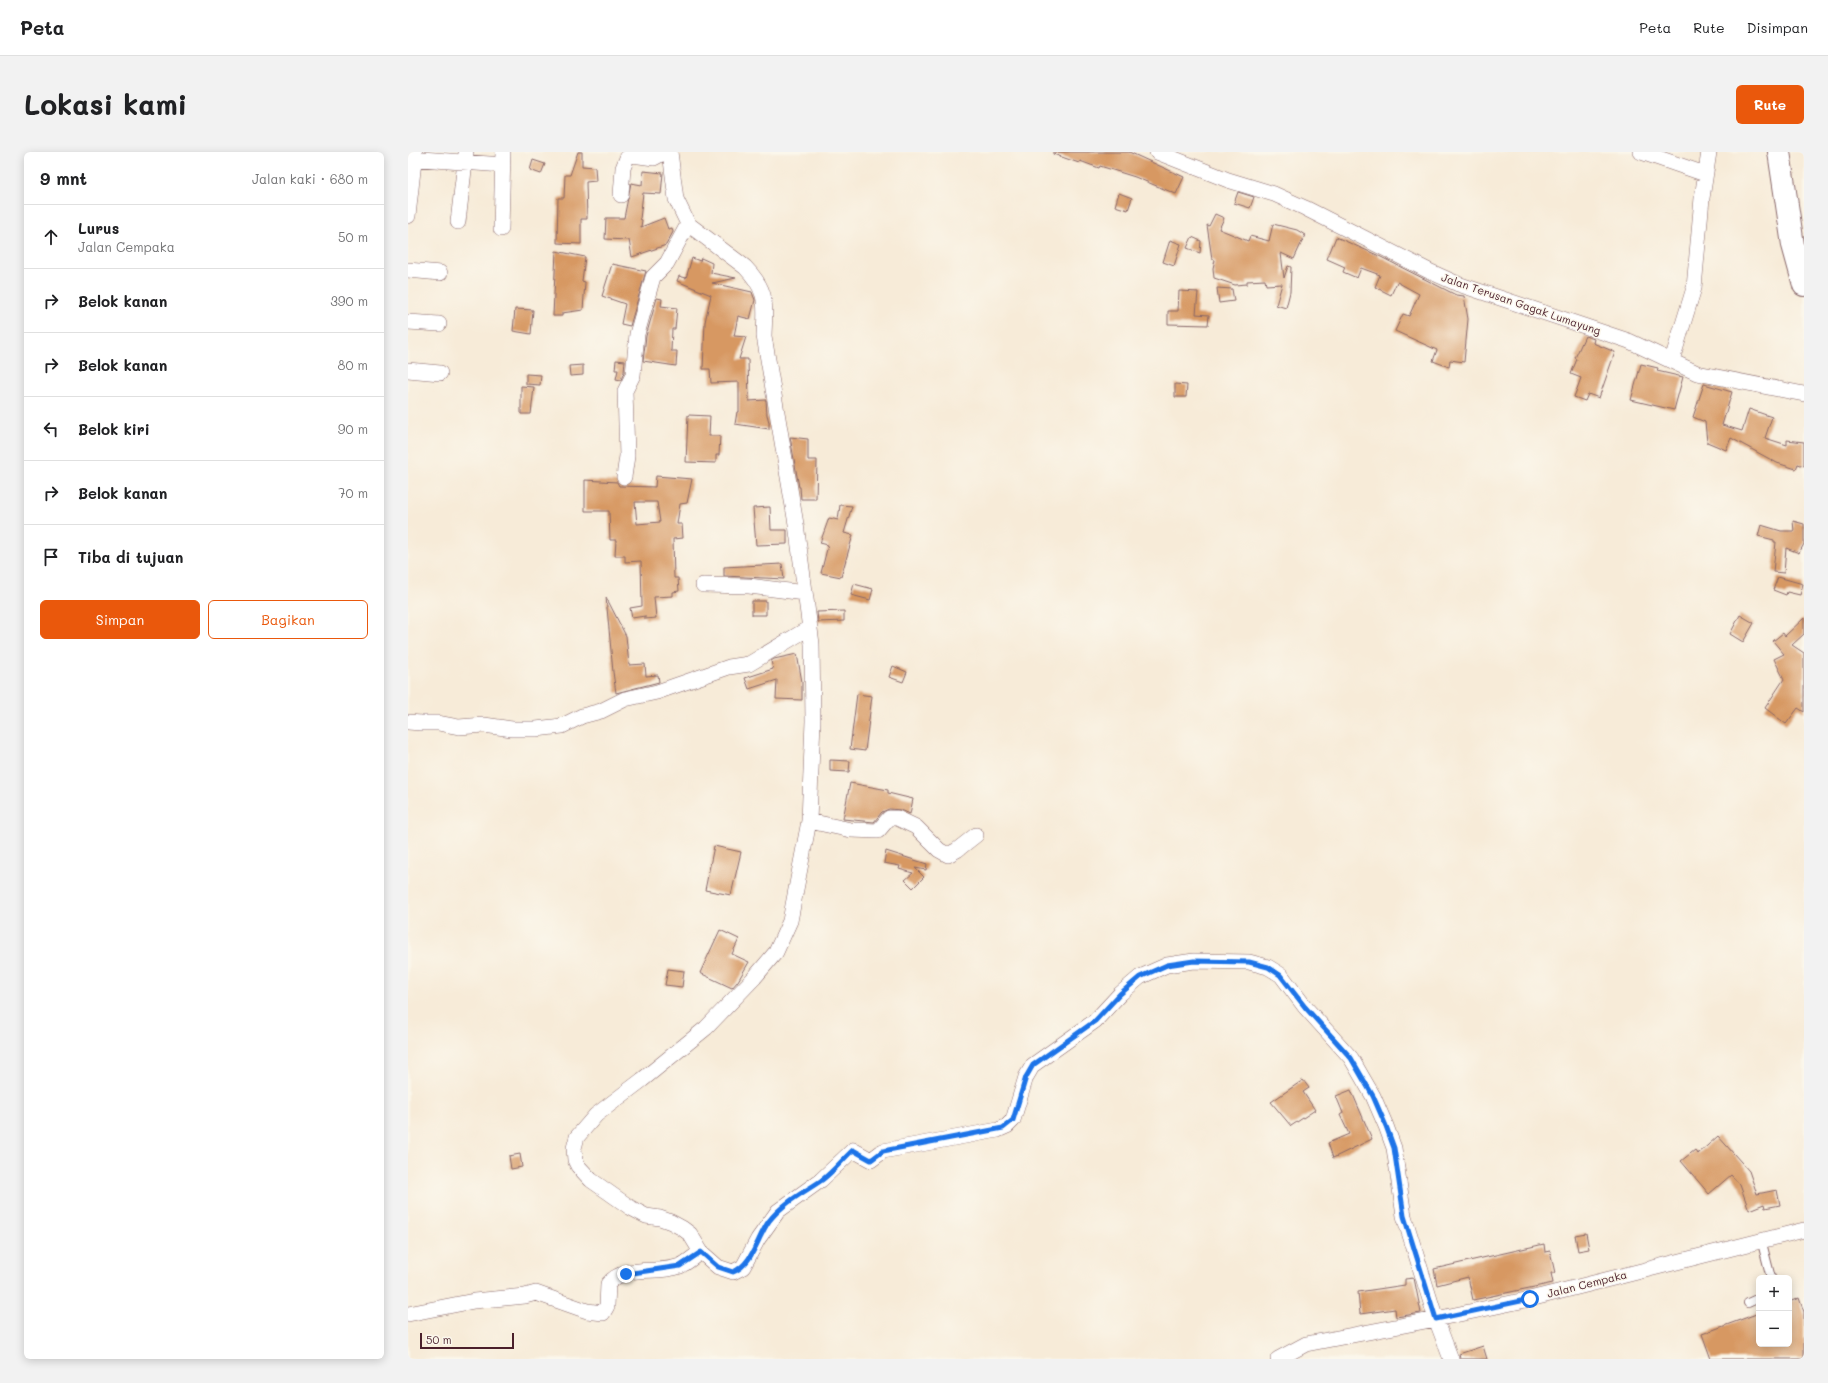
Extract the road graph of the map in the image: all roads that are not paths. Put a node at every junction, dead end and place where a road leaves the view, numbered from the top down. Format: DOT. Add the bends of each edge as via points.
graph roads {
  1 [pos="1157,152"];
  2 [pos="1641,152"];
  3 [pos="1708,152"];
  4 [pos="1779,152"];
  5 [pos="664,154"];
  6 [pos="412,156"];
  7 [pos="465,157"];
  8 [pos="503,159"];
  9 [pos="1705,174"];
  10 [pos="621,195"];
  11 [pos="408,216"];
  12 [pos="458,222"];
  13 [pos="688,224"];
  14 [pos="501,230"];
  15 [pos="408,270"];
  16 [pos="440,273"];
  17 [pos="1804,285"];
  18 [pos="408,322"];
  19 [pos="439,324"];
  20 [pos="1672,360"];
  21 [pos="408,370"];
  22 [pos="440,373"];
  23 [pos="1804,394"];
  24 [pos="624,477"];
  25 [pos="703,585"];
  26 [pos="804,593"];
  27 [pos="809,628"];
  28 [pos="408,722"];
  29 [pos="809,821"];
  30 [pos="976,835"];
  31 [pos="1804,1230"];
  32 [pos="1761,1239"];
  33 [pos="701,1252"];
  34 [pos="1770,1275"];
  35 [pos="1756,1299"];
  36 [pos="1748,1303"];
  37 [pos="408,1314"];
  38 [pos="1428,1321"];
  39 [pos="1278,1359"];
  40 [pos="1451,1359"];
  1 -- 20 [label="street, Jalan Terusan Gagak Lumayung" via="1228,180 1274,194 1458,284 1585,325"];
  2 -- 9 [label="street"];
  3 -- 9 [label="street"];
  4 -- 17 [label="main road" via="1793,245"];
  5 -- 10 [label="street" via="649,159 632,155 626,158"];
  5 -- 13 [label="street" via="676,199"];
  6 -- 7 [label="street"];
  6 -- 11 [label="street"];
  7 -- 8 [label="street"];
  7 -- 12 [label="street"];
  8 -- 14 [label="street"];
  9 -- 20 [label="street" via="1696,280"];
  13 -- 24 [label="street" via="667,263 653,277 637,334 633,375 625,391 627,456"];
  13 -- 26 [label="street" via="745,267 763,292 766,315 764,336 796,524"];
  15 -- 16 [label="street"];
  18 -- 19 [label="street"];
  20 -- 23 [label="street, Jalan Terusan Gagak Lumayung" via="1697,373 1715,378"];
  21 -- 22 [label="street"];
  25 -- 26 [label="street" via="749,586"];
  26 -- 27 [label="street"];
  27 -- 28 [label="street" via="749,664 730,667 657,692 625,699 562,726 525,730 484,725 459,727"];
  27 -- 29 [label="street" via="812,644 813,721"];
  29 -- 30 [label="street" via="855,830 878,831 893,817 916,827 948,855"];
  29 -- 33 [label="street" via="790,921 776,952 706,1028 596,1115 574,1144 575,1160 591,1180 646,1216 665,1220 682,1228 690,1234"];
  31 -- 32 [label="street, Jalan Cempaka"];
  32 -- 34 [label="lane"];
  32 -- 38 [label="street, Jalan Cempaka" via="1530,1299"];
  33 -- 37 [label="street" via="680,1266 626,1274 612,1280 608,1284 607,1306 603,1313 587,1311 536,1293 474,1301"];
  33 -- 38 [label="street" via="718,1267 728,1271 733,1272 743,1267 778,1210 821,1180 851,1151 855,1150 870,1160 883,1151 998,1130 1007,1126 1013,1120 1026,1077 1033,1065 1095,1021 1120,994 1149,972 1167,965 1227,960 1261,965 1280,975 1351,1058 1373,1096 1394,1148 1404,1216"];
  35 -- 36 [label="lane"];
  38 -- 39 [label="street, Jalan Cempaka" via="1306,1344"];
  38 -- 40 [label="street"];
}
